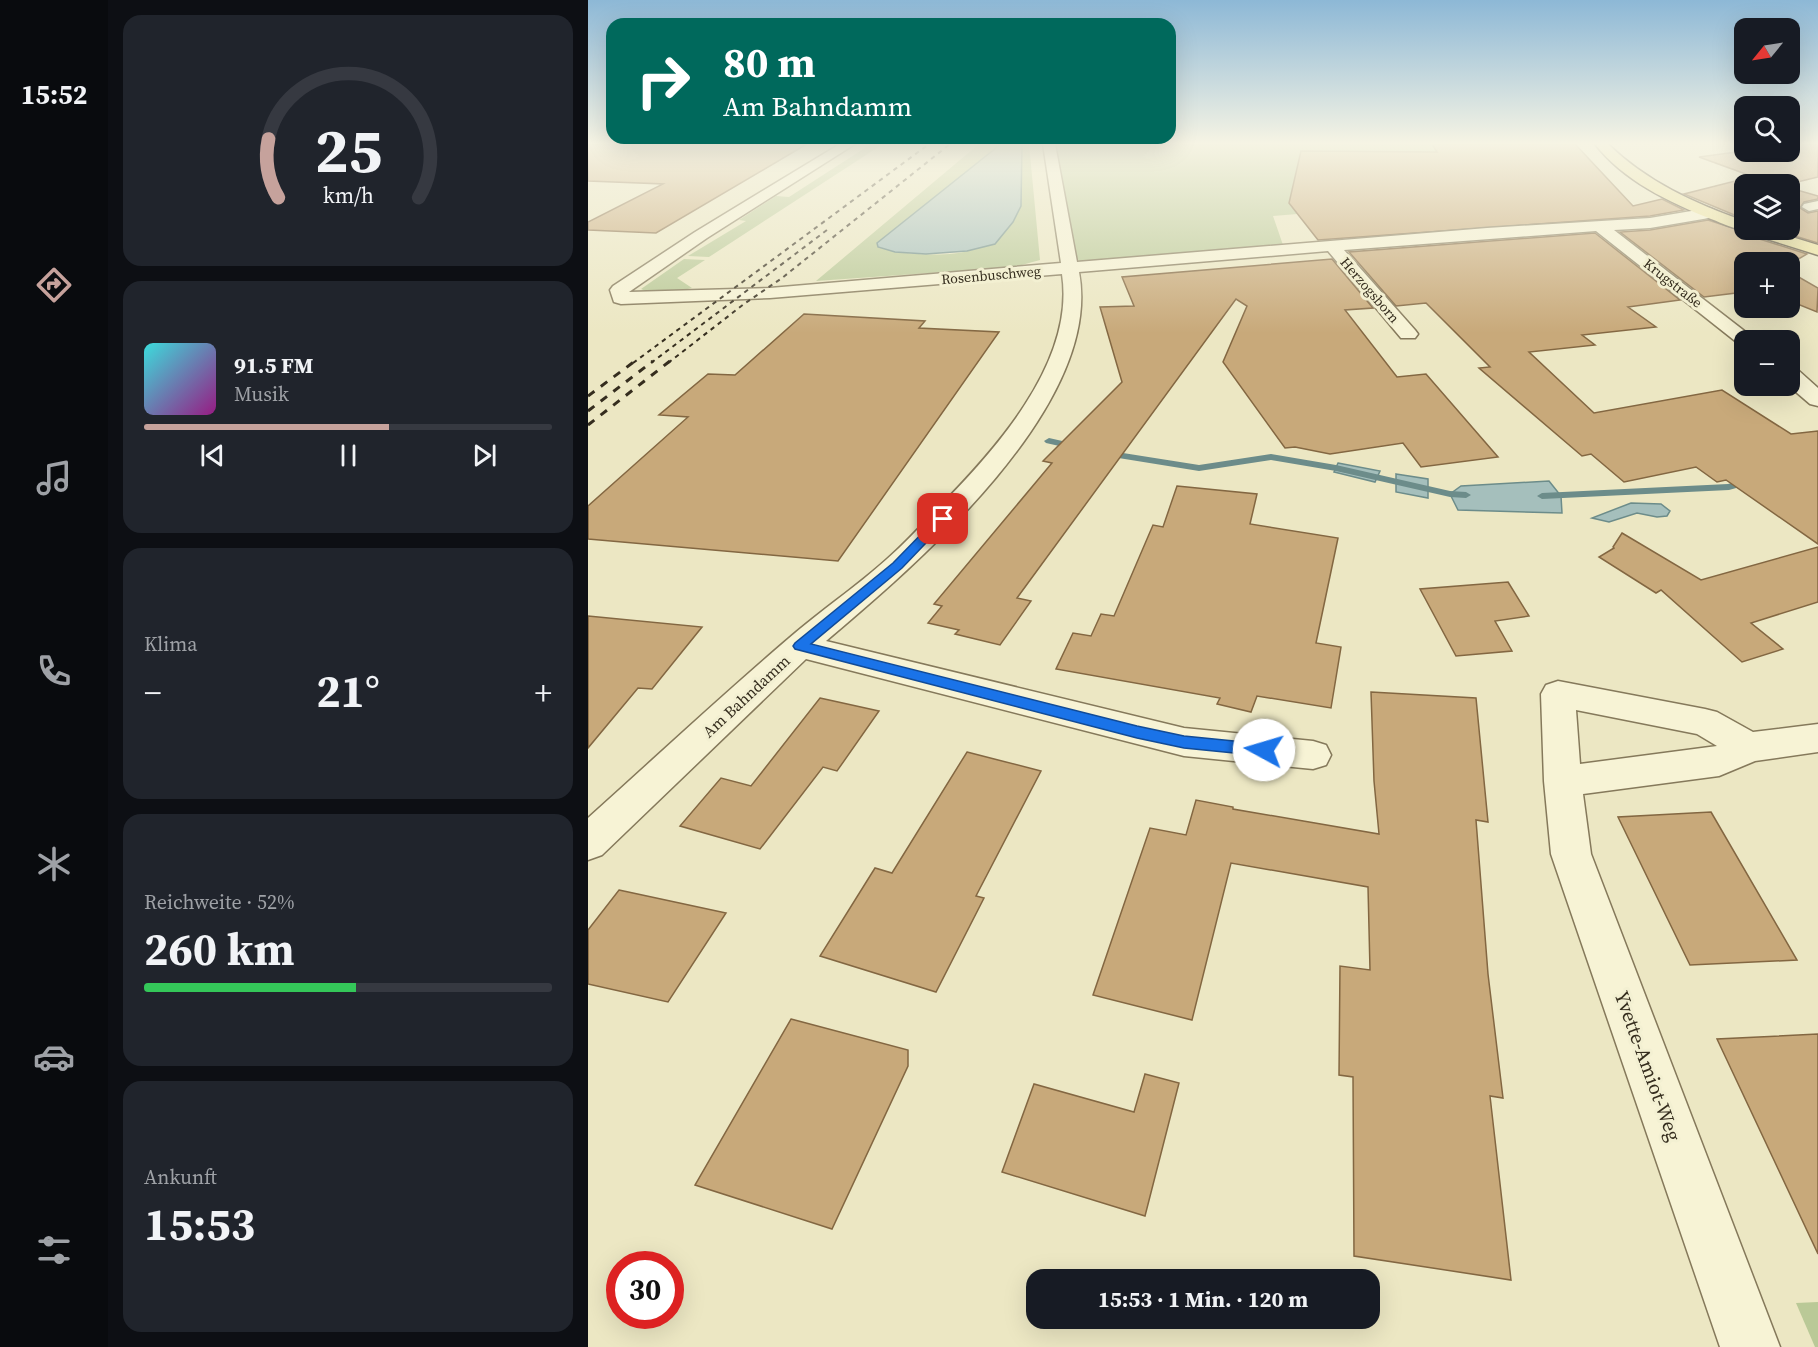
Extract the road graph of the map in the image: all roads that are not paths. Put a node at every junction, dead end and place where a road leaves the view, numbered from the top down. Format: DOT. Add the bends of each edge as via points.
graph roads {
  1 [pos="748,207"];
  2 [pos="1060,207"];
  3 [pos="1668,207"];
  4 [pos="1693,207"];
  5 [pos="1709,213"];
  6 [pos="1734,222"];
  7 [pos="1640,223"];
  8 [pos="1599,226"];
  9 [pos="1786,240"];
  10 [pos="1332,246"];
  11 [pos="1818,250"];
  12 [pos="1070,268"];
  13 [pos="1734,331"];
  14 [pos="1408,334"];
  15 [pos="1800,384"];
  16 [pos="1818,399"];
  17 [pos="800,646"];
  18 [pos="1818,738"];
  19 [pos="1749,747"];
  20 [pos="1313,755"];
  21 [pos="1563,781"];
  22 [pos="588,843"];
  23 [pos="1750,1347"];
  1 -- 12 [label="street, Rosenbuschweg" via="619,290 621,298 770,293"];
  2 -- 12 [label="street, Am Bahndamm"];
  3 -- 7 [label="street, Rosenbuschweg"];
  4 -- 5 [label="main road"];
  5 -- 6 [label="main road"];
  5 -- 7 [label="street, Rosenbuschweg"];
  7 -- 8 [label="street, Rosenbuschweg"];
  8 -- 10 [label="street, Rosenbuschweg"];
  8 -- 13 [label="street, Krugstraße"];
  9 -- 11 [label="main road"];
  10 -- 12 [label="street, Rosenbuschweg"];
  10 -- 14 [label="street, Herzogsborn"];
  12 -- 17 [label="street, Am Bahndamm" via="1071,318 1058,363 1030,413 988,472 898,565"];
  15 -- 16 [label="street"];
  17 -- 20 [label="street" via="1184,742"];
  17 -- 22 [label="street, Am Bahndamm"];
  18 -- 19 [label="street"];
  19 -- 21 [label="street" via="1719,761"];
  19 -- 21 [label="street, Yvette-Amiot-Weg" via="1705,722 1558,694"];
  21 -- 23 [label="street, Yvette-Amiot-Weg" via="1571,854"];
}
